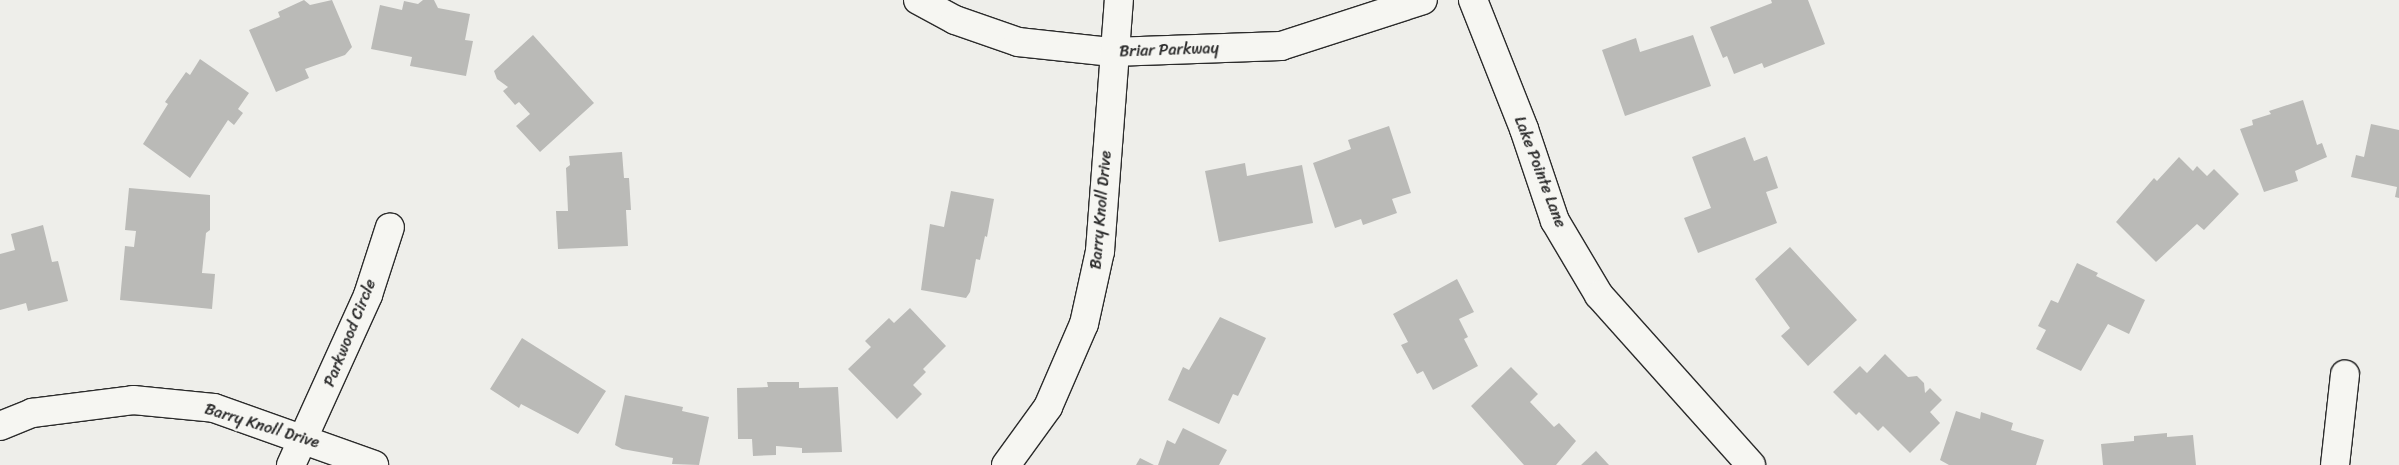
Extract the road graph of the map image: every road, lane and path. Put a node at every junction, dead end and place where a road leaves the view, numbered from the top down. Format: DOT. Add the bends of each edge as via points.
graph roads {
  1 [pos="918,0"];
  2 [pos="1118,0"];
  3 [pos="1423,0"];
  4 [pos="1473,0"];
  5 [pos="1112,52"];
  6 [pos="390,227"];
  7 [pos="2345,375"];
  8 [pos="0,426"];
  9 [pos="305,438"];
  10 [pos="291,465"];
  11 [pos="374,465"];
  12 [pos="1006,465"];
  13 [pos="1752,465"];
  14 [pos="2335,465"];
  1 -- 5 [label="street, Briar Parkway" via="956,20 1018,42"];
  2 -- 5 [label="street, Barry Knoll Drive"];
  3 -- 5 [label="street, Briar Parkway" via="1281,46"];
  4 -- 13 [label="street, Lake Pointe Lane" via="1524,128 1555,222 1599,295"];
  5 -- 12 [label="street, Barry Knoll Drive" via="1100,251 1084,324 1048,407"];
  6 -- 9 [label="street, Parkwood Circle" via="368,295"];
  7 -- 14 [label="street"];
  8 -- 9 [label="street, Barry Knoll Drive" via="32,413 133,400 214,408"];
  9 -- 10 [label="street, Parkwood Circle"];
  9 -- 11 [label="street, Barry Knoll Drive"];
}
